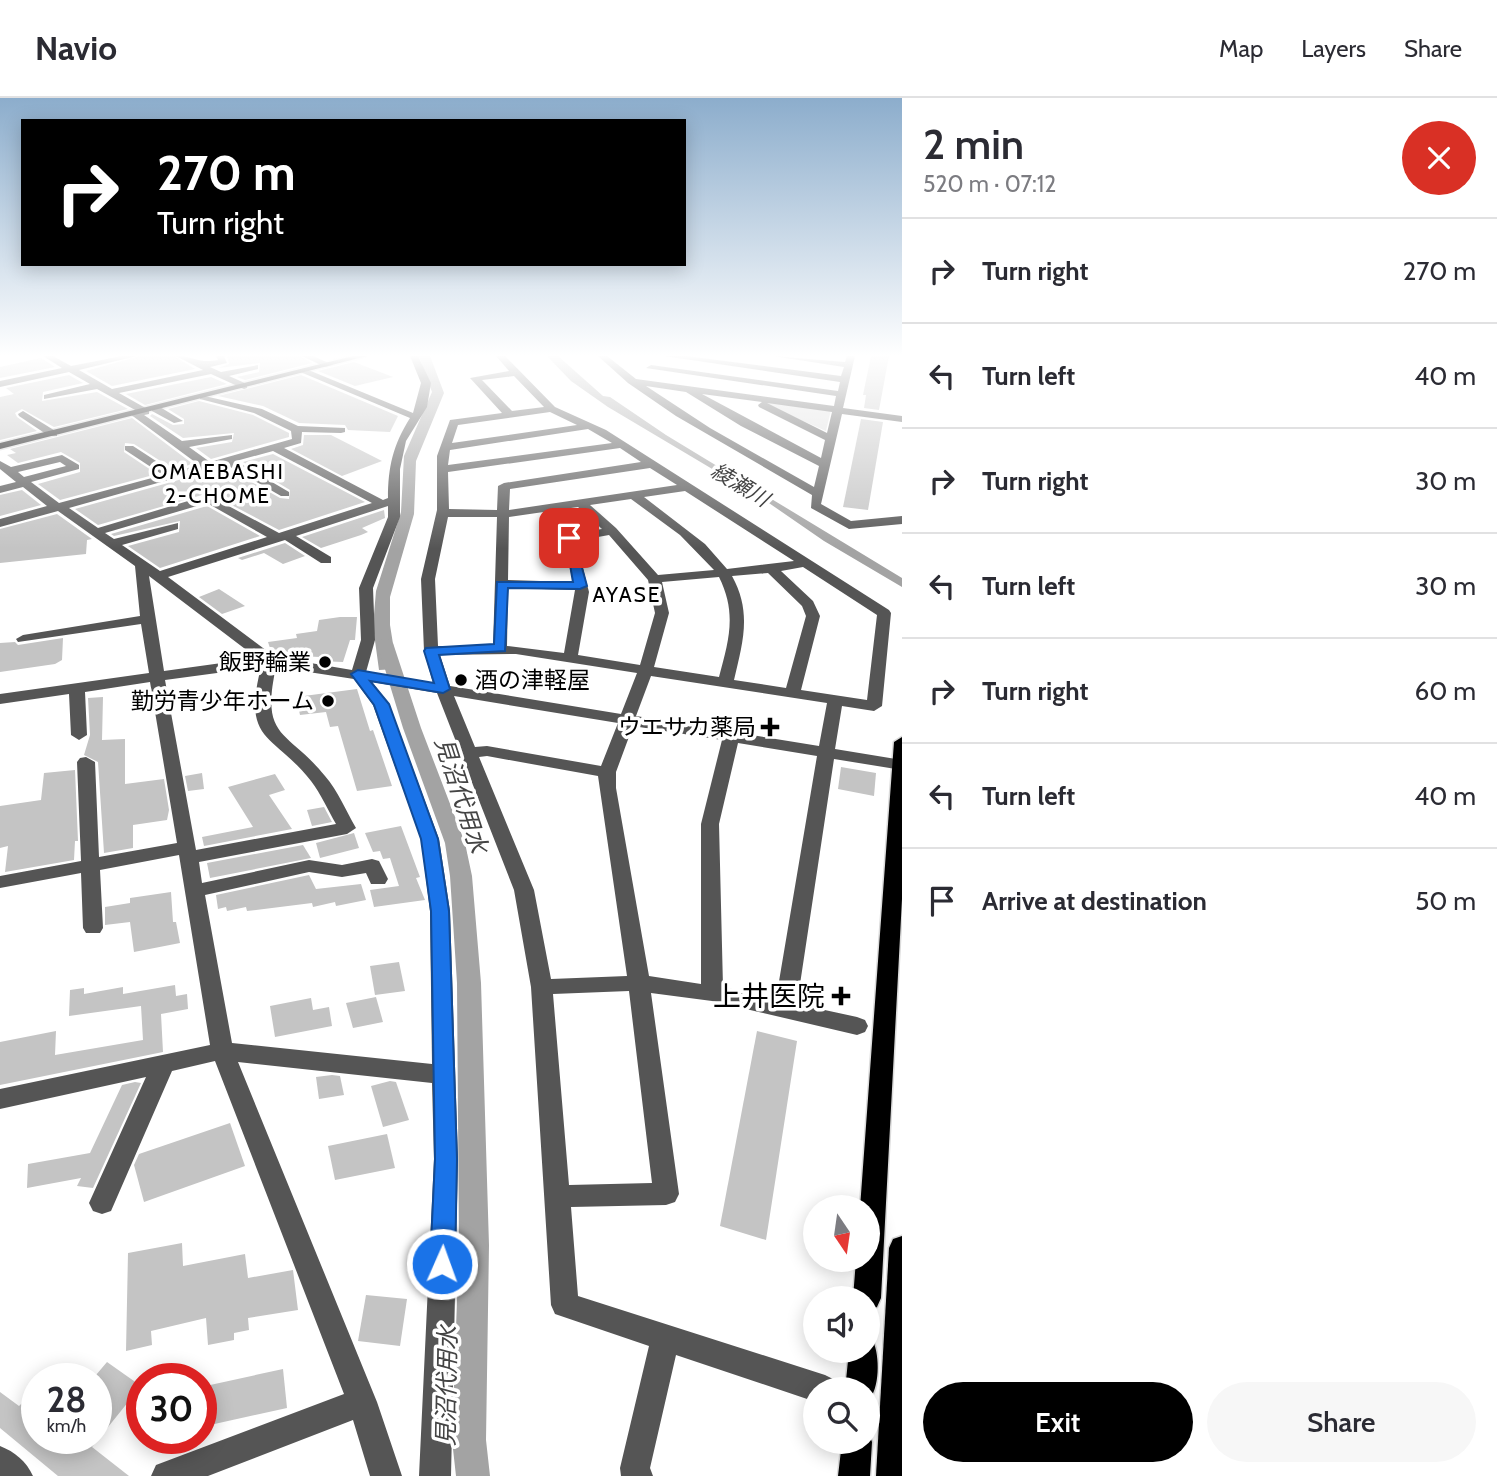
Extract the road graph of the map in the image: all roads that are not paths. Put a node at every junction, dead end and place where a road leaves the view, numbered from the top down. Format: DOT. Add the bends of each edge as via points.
graph roads {
  1 [pos="32,420"];
  2 [pos="110,420"];
  3 [pos="154,420"];
  4 [pos="278,420"];
  5 [pos="414,420"];
  6 [pos="467,420"];
  7 [pos="577,420"];
  8 [pos="689,420"];
  9 [pos="739,420"];
  10 [pos="794,420"];
  11 [pos="835,420"];
  12 [pos="745,424"];
  13 [pos="590,426"];
  14 [pos="296,429"];
  15 [pos="341,430"];
  16 [pos="705,431"];
  17 [pos="53,434"];
  18 [pos="687,435"];
  19 [pos="229,437"];
  20 [pos="829,438"];
  21 [pos="180,445"];
  22 [pos="622,445"];
  23 [pos="0,446"];
  24 [pos="445,447"];
  25 [pos="129,448"];
  26 [pos="276,448"];
  27 [pos="227,461"];
  28 [pos="651,464"];
  29 [pos="825,465"];
  30 [pos="209,466"];
  31 [pos="5,467"];
  32 [pos="444,469"];
  33 [pos="171,475"];
  34 [pos="23,482"];
  35 [pos="687,486"];
  36 [pos="0,490"];
  37 [pos="285,494"];
  38 [pos="818,494"];
  39 [pos="634,495"];
  40 [pos="394,500"];
  41 [pos="380,503"];
  42 [pos="581,503"];
  43 [pos="55,507"];
  44 [pos="443,513"];
  45 [pos="505,514"];
  46 [pos="902,520"];
  47 [pos="0,523"];
  48 [pos="174,526"];
  49 [pos="612,531"];
  50 [pos="96,532"];
  51 [pos="282,536"];
  52 [pos="112,544"];
  53 [pos="326,560"];
  54 [pos="808,562"];
  55 [pos="141,564"];
  56 [pos="771,569"];
  57 [pos="723,573"];
  58 [pos="159,576"];
  59 [pos="655,579"];
  60 [pos="502,584"];
  61 [pos="580,586"];
  62 [pos="147,619"];
  63 [pos="23,639"];
  64 [pos="500,648"];
  65 [pos="431,651"];
  66 [pos="570,659"];
  67 [pos="270,661"];
  68 [pos="646,670"];
  69 [pos="157,676"];
  70 [pos="368,676"];
  71 [pos="726,682"];
  72 [pos="76,688"];
  73 [pos="443,689"];
  74 [pos="793,692"];
  75 [pos="0,699"];
  76 [pos="835,700"];
  77 [pos="627,719"];
  78 [pos="79,735"];
  79 [pos="731,737"];
  80 [pos="470,752"];
  81 [pos="827,753"];
  82 [pos="901,757"];
  83 [pos="86,762"];
  84 [pos="607,772"];
  85 [pos="186,853"];
  86 [pos="90,866"];
  87 [pos="378,879"];
  88 [pos="0,882"];
  89 [pos="194,891"];
  90 [pos="93,928"];
  91 [pos="639,983"];
  92 [pos="542,987"];
  93 [pos="712,993"];
  94 [pos="785,1009"];
  95 [pos="857,1026"];
  96 [pos="222,1051"];
  97 [pos="163,1064"];
  98 [pos="444,1075"];
  99 [pos="0,1099"];
  100 [pos="559,1196"];
  101 [pos="102,1203"];
  102 [pos="902,1248"];
  103 [pos="868,1286"];
  104 [pos="900,1325"];
  105 [pos="665,1339"];
  106 [pos="803,1383"];
  107 [pos="362,1402"];
  108 [pos="856,1454"];
  109 [pos="0,1461"];
  110 [pos="17,1476"];
  111 [pos="167,1476"];
  112 [pos="386,1476"];
  113 [pos="435,1476"];
  114 [pos="637,1476"];
  115 [pos="854,1476"];
  116 [pos="892,1476"];
  1 -- 17 [label="street"];
  2 -- 17 [label="main road"];
  3 -- 21 [label="street"];
  4 -- 14 [label="street"];
  5 -- 40 [label="street" via="401,441 394,469"];
  6 -- 24 [label="street" via="454,422"];
  7 -- 13 [label="street"];
  8 -- 16 [label="street"];
  9 -- 12 [label="street"];
  10 -- 20 [label="street"];
  11 -- 20 [label="street"];
  12 -- 16 [label="street"];
  12 -- 29 [label="street"];
  13 -- 22 [label="street"];
  13 -- 24 [label="street"];
  14 -- 15 [label="street"];
  14 -- 26 [label="street" via="297,441"];
  16 -- 18 [label="street"];
  16 -- 38 [label="street"];
  17 -- 23 [label="main road"];
  19 -- 21 [label="street"];
  20 -- 29 [label="street"];
  21 -- 30 [label="street"];
  22 -- 28 [label="street"];
  22 -- 32 [label="street"];
  24 -- 32 [label="street"];
  25 -- 33 [label="street"];
  26 -- 27 [label="street"];
  26 -- 41 [label="street"];
  27 -- 30 [label="street"];
  27 -- 37 [label="street"];
  28 -- 35 [label="street"];
  28 -- 45 [label="street" via="504,486"];
  29 -- 38 [label="street"];
  30 -- 33 [label="street"];
  31 -- 34 [label="street"];
  31 -- 34 [label="street" via="62,458 75,467"];
  32 -- 44 [label="street"];
  33 -- 43 [label="street"];
  34 -- 36 [label="street"];
  34 -- 43 [label="street"];
  35 -- 39 [label="street"];
  35 -- 54 [label="street"];
  38 -- 46 [label="street" via="815,505 849,525"];
  39 -- 42 [label="street"];
  39 -- 57 [label="street" via="708,551"];
  40 -- 41 [label="street"];
  40 -- 70 [label="street" via="394,517 366,588"];
  41 -- 51 [label="street"];
  42 -- 45 [label="street"];
  42 -- 49 [label="street"];
  43 -- 47 [label="street"];
  43 -- 50 [label="street"];
  44 -- 45 [label="street"];
  44 -- 65 [label="street" via="428,579"];
  45 -- 60 [label="street"];
  48 -- 52 [label="street"];
  49 -- 59 [label="street"];
  49 -- 61 [label="street" via="569,538"];
  50 -- 51 [label="street" via="208,499"];
  50 -- 52 [label="street"];
  51 -- 53 [label="street"];
  51 -- 58 [label="street"];
  52 -- 55 [label="street"];
  54 -- 56 [label="street"];
  54 -- 76 [label="street" via="884,613 874,706"];
  55 -- 58 [label="street"];
  55 -- 62 [label="street"];
  56 -- 57 [label="street"];
  56 -- 74 [label="street" via="808,604 813,616"];
  57 -- 59 [label="street"];
  57 -- 71 [label="street" via="739,620"];
  58 -- 67 [label="street"];
  59 -- 68 [label="street" via="662,613"];
  60 -- 61 [label="street"];
  60 -- 64 [label="street"];
  61 -- 66 [label="street"];
  62 -- 63 [label="street"];
  62 -- 69 [label="street"];
  64 -- 65 [label="street"];
  64 -- 66 [label="street"];
  65 -- 73 [label="street"];
  66 -- 68 [label="street"];
  67 -- 69 [label="street"];
  67 -- 70 [label="street"];
  67 -- 85 [label="street" via="262,695 267,729 319,779 347,828"];
  68 -- 71 [label="street"];
  68 -- 77 [label="street"];
  69 -- 72 [label="street"];
  69 -- 85 [label="street"];
  70 -- 73 [label="street"];
  70 -- 98 [label="street" via="430,839 440,911"];
  71 -- 74 [label="street"];
  72 -- 75 [label="street"];
  72 -- 78 [label="street"];
  73 -- 77 [label="street"];
  73 -- 80 [label="street"];
  74 -- 76 [label="street"];
  76 -- 81 [label="street"];
  77 -- 79 [label="street"];
  77 -- 84 [label="street"];
  79 -- 81 [label="street"];
  79 -- 93 [label="street" via="710,824"];
  80 -- 84 [label="street"];
  80 -- 92 [label="street" via="524,890"];
  81 -- 82 [label="street"];
  81 -- 94 [label="street"];
  82 -- 103 [label="main road"];
  83 -- 86 [label="street"];
  84 -- 91 [label="street"];
  85 -- 86 [label="street"];
  85 -- 89 [label="street"];
  86 -- 88 [label="street"];
  86 -- 90 [label="street"];
  87 -- 89 [label="street" via="373,865 342,871 309,866"];
  89 -- 96 [label="street"];
  91 -- 92 [label="street"];
  91 -- 93 [label="street"];
  91 -- 100 [label="street" via="666,1194"];
  92 -- 100 [label="street"];
  93 -- 94 [label="street"];
  94 -- 95 [label="street"];
  96 -- 97 [label="street"];
  96 -- 98 [label="street"];
  96 -- 107 [label="street"];
  97 -- 99 [label="street"];
  97 -- 101 [label="street"];
  98 -- 113 [label="street" via="446,1159"];
  100 -- 105 [label="street" via="565,1305"];
  102 -- 104 [label="main road"];
  104 -- 116 [label="main road"];
  105 -- 106 [label="street"];
  105 -- 114 [label="street" via="635,1468"];
  107 -- 111 [label="street"];
  107 -- 112 [label="street"];
  108 -- 115 [label="main road"];
  109 -- 110 [label="street"];
}
